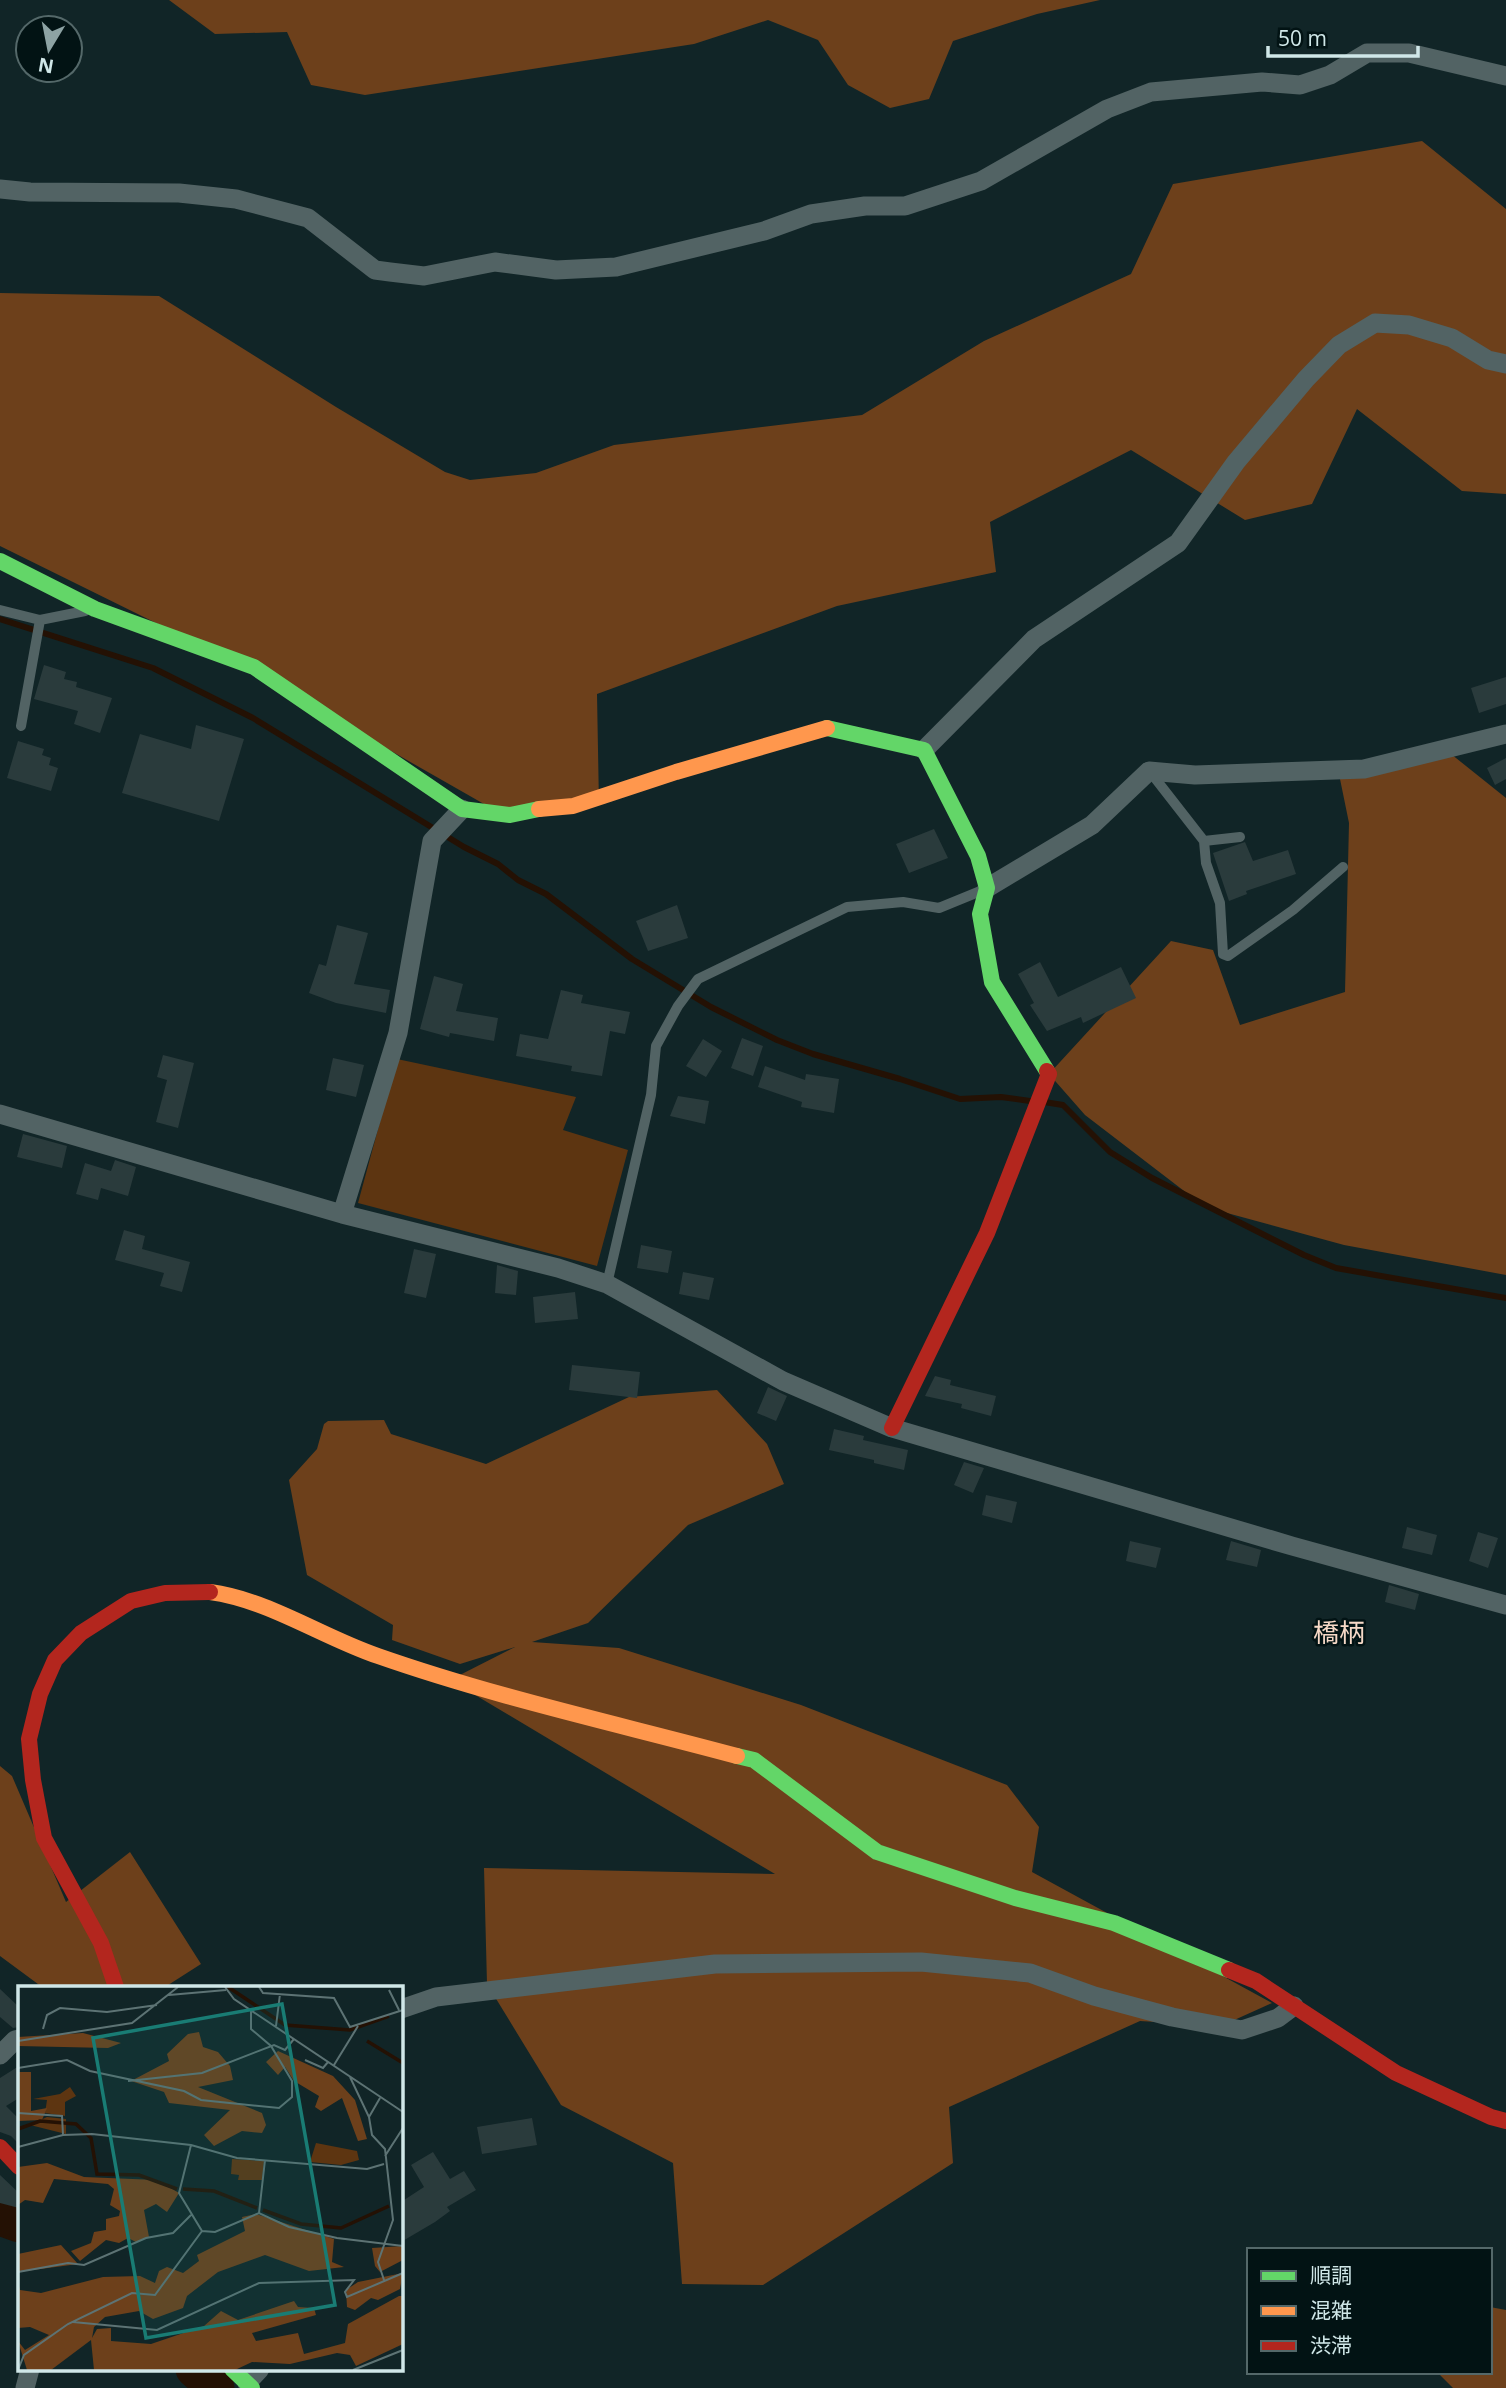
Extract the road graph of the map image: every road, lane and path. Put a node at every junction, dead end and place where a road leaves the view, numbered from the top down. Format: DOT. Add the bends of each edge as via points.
graph roads {
  1 [pos="1506,76"];
  2 [pos="0,189"];
  3 [pos="1506,364"];
  4 [pos="0,561"];
  5 [pos="95,609"];
  6 [pos="0,610"];
  7 [pos="39,620"];
  8 [pos="21,726"];
  9 [pos="1506,734"];
  10 [pos="924,750"];
  11 [pos="1149,771"];
  12 [pos="456,815"];
  13 [pos="1240,837"];
  14 [pos="1204,841"];
  15 [pos="1343,867"];
  16 [pos="987,888"];
  17 [pos="0,1114"];
  18 [pos="342,1214"];
  19 [pos="607,1284"];
  20 [pos="892,1428"];
  21 [pos="1506,1605"];
  22 [pos="116,1986"];
  23 [pos="1294,2006"];
  24 [pos="402,2009"];
  25 [pos="18,2039"];
  26 [pos="0,2055"];
  27 [pos="1506,2121"];
  28 [pos="0,2147"];
  29 [pos="18,2166"];
  30 [pos="30,2370"];
  31 [pos="234,2370"];
  32 [pos="253,2380"];
  33 [pos="25,2388"];
  1 -- 2 [label="street" via="1409,53 1367,53 1330,75 1300,85 1262,82 1151,92 1107,109 981,181 905,206 811,214 764,231 616,267 556,270 495,262 424,276 382,271 308,218 236,199 179,193"];
  3 -- 10 [label="street" via="1488,360 1452,338 1409,325 1375,323 1339,345 1236,462 1178,543 1034,639"];
  4 -- 5 [label="street"];
  5 -- 7 [label="lane"];
  5 -- 12 [label="street" via="254,667"];
  6 -- 7 [label="lane"];
  7 -- 8 [label="lane"];
  9 -- 11 [label="street" via="1364,769 1195,775"];
  10 -- 12 [label="street" via="830,727 573,806 510,815"];
  10 -- 16 [label="street" via="978,856"];
  11 -- 14 [label="lane"];
  11 -- 16 [label="street" via="1092,825"];
  12 -- 18 [label="street" via="432,841 398,1033"];
  13 -- 14 [label="lane"];
  14 -- 15 [label="lane" via="1206,863 1220,903 1223,954 1228,956"];
  16 -- 19 [label="lane" via="939,908 903,902 847,907 698,979 656,1046 651,1095"];
  16 -- 20 [label="street" via="980,914 992,982 1049,1074 987,1233"];
  17 -- 18 [label="street"];
  18 -- 19 [label="street"];
  19 -- 20 [label="street" via="783,1381"];
  20 -- 21 [label="street"];
  22 -- 23 [label="street" via="101,1943 44,1838 29,1739 37,1705 55,1660 81,1633 131,1601 165,1592 212,1592 248,1601 377,1656 754,1760 877,1852 1016,1898 1114,1923 1256,1982"];
  23 -- 24 [label="street" via="1278,2018 1242,2029 1172,2017 1030,1973 921,1962 715,1964 436,1997"];
  23 -- 27 [label="street" via="1396,2073"];
  25 -- 26 [label="street"];
  28 -- 29 [label="street"];
  30 -- 33 [label="street"];
  31 -- 32 [label="street"];
}
